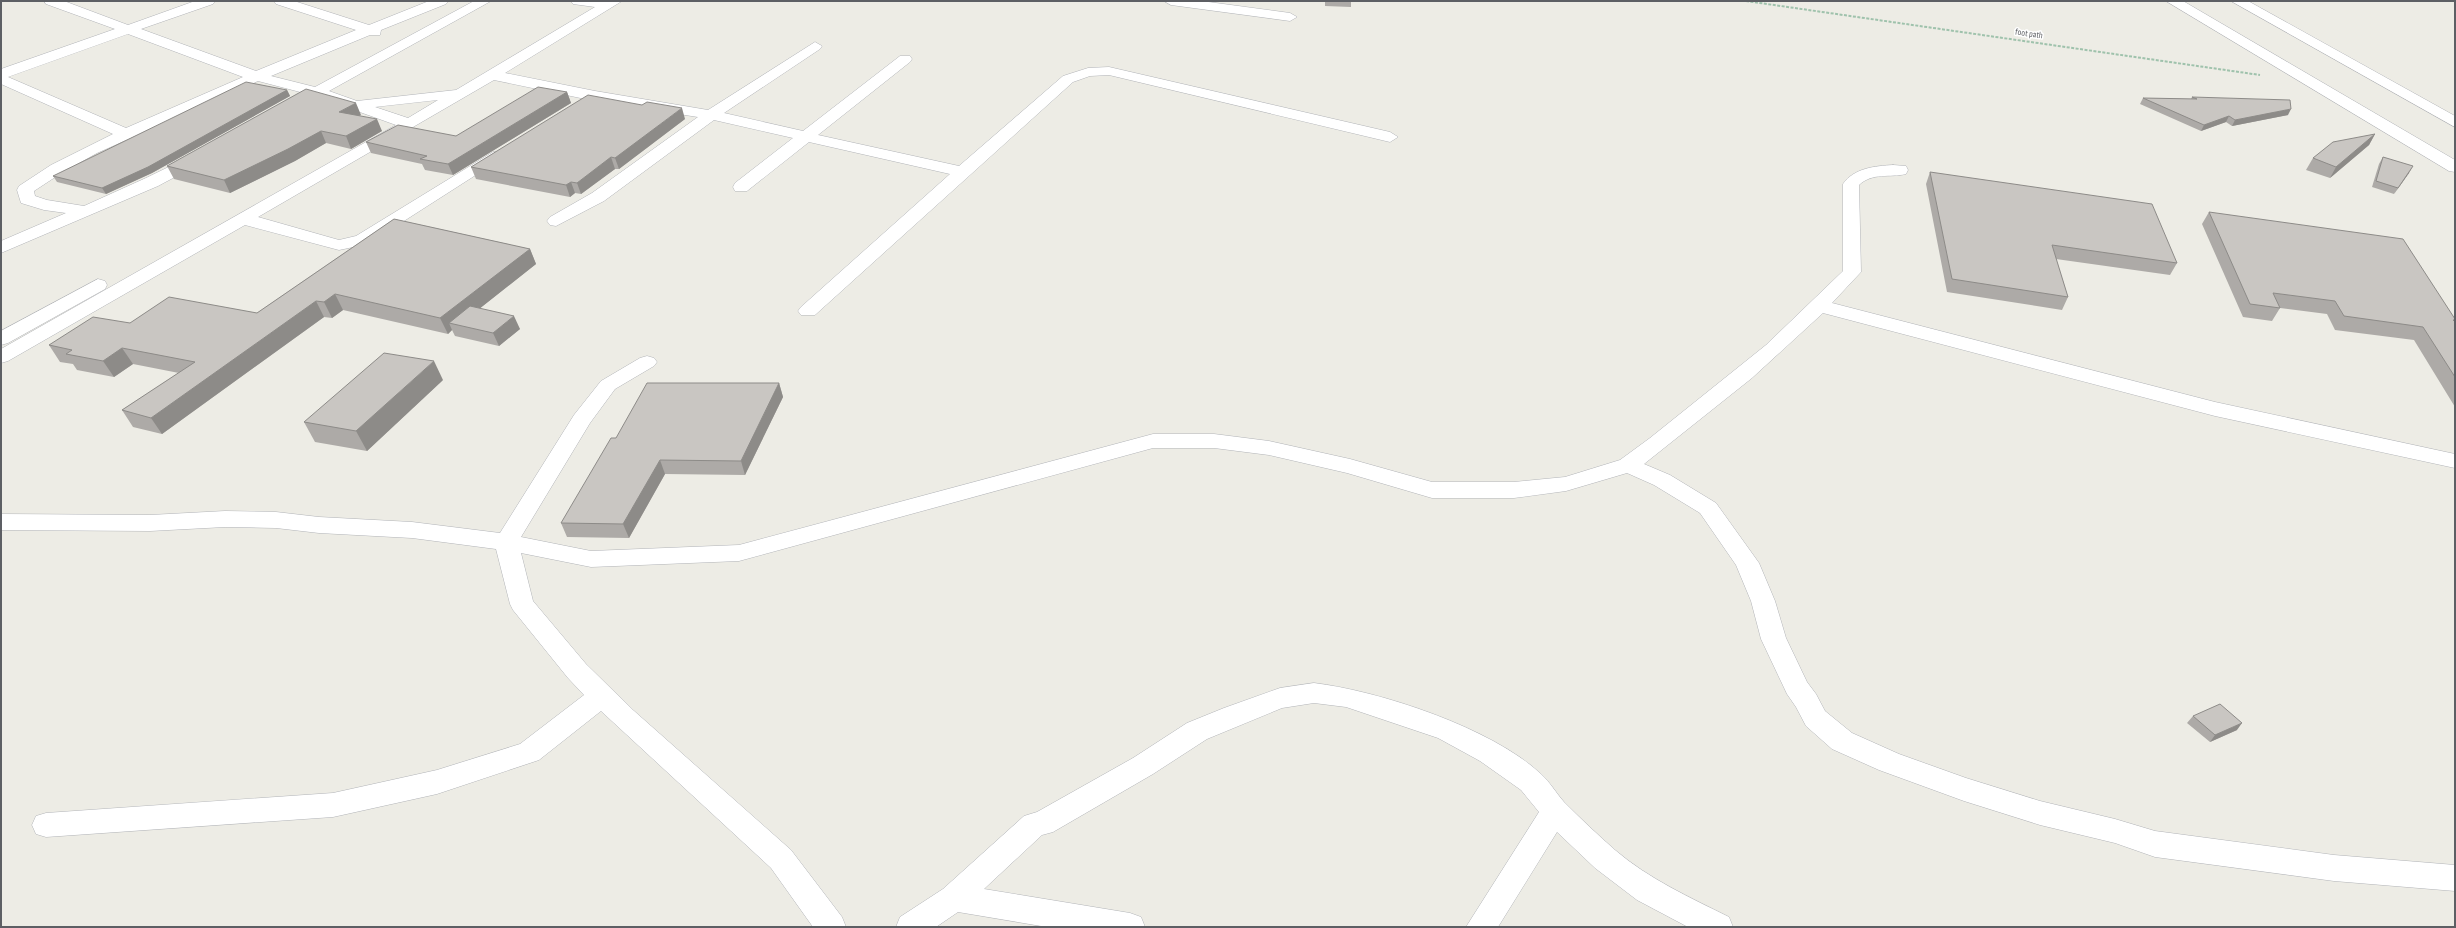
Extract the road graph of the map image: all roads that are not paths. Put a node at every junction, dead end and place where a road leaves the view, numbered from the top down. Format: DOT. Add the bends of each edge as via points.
graph roads {
  1 [pos="52,1"];
  2 [pos="208,1"];
  3 [pos="281,1"];
  4 [pos="441,1"];
  5 [pos="484,1"];
  6 [pos="1171,1"];
  7 [pos="2173,1"];
  8 [pos="2238,1"];
  9 [pos="598,2"];
  10 [pos="1290,17"];
  11 [pos="127,28"];
  12 [pos="369,30"];
  13 [pos="411,41"];
  14 [pos="815,46"];
  15 [pos="905,59"];
  16 [pos="1,74"];
  17 [pos="493,75"];
  18 [pos="255,76"];
  19 [pos="1,79"];
  20 [pos="314,91"];
  21 [pos="461,93"];
  22 [pos="437,95"];
  23 [pos="595,96"];
  24 [pos="354,104"];
  25 [pos="575,108"];
  26 [pos="711,115"];
  27 [pos="276,116"];
  28 [pos="403,121"];
  29 [pos="2455,122"];
  30 [pos="127,134"];
  31 [pos="807,137"];
  32 [pos="1390,137"];
  33 [pos="509,148"];
  34 [pos="209,152"];
  35 [pos="2455,168"];
  36 [pos="1900,170"];
  37 [pos="962,172"];
  38 [pos="741,187"];
  39 [pos="85,210"];
  40 [pos="244,219"];
  41 [pos="556,221"];
  42 [pos="1,248"];
  43 [pos="1821,306"];
  44 [pos="808,311"];
  45 [pos="1,338"];
  46 [pos="1,357"];
  47 [pos="647,362"];
  48 [pos="2455,461"];
  49 [pos="1628,465"];
  50 [pos="1,522"];
  51 [pos="506,542"];
  52 [pos="602,696"];
  53 [pos="1555,811"];
  54 [pos="46,825"];
  55 [pos="2455,878"];
  56 [pos="954,898"];
  57 [pos="1701,923"];
  58 [pos="831,927"];
  59 [pos="911,927"];
  60 [pos="1130,927"];
  61 [pos="1481,927"];
  1 -- 11 [label="street"];
  2 -- 11 [label="street"];
  3 -- 12 [label="street"];
  4 -- 12 [label="street"];
  5 -- 13 [label="street"];
  6 -- 10 [label="street"];
  7 -- 35 [label="street"];
  8 -- 29 [label="street"];
  9 -- 17 [label="street"];
  9 -- 22 [label="street"];
  11 -- 16 [label="street"];
  11 -- 18 [label="street"];
  12 -- 13 [label="street"];
  12 -- 18 [label="street"];
  13 -- 20 [label="street"];
  14 -- 26 [label="street"];
  15 -- 31 [label="street"];
  17 -- 21 [label="street"];
  17 -- 23 [label="street"];
  18 -- 20 [label="street"];
  18 -- 30 [label="street"];
  19 -- 30 [label="street"];
  20 -- 24 [label="street"];
  20 -- 27 [label="street"];
  21 -- 22 [label="street"];
  21 -- 28 [label="street"];
  22 -- 24 [label="street"];
  22 -- 28 [label="street"];
  23 -- 25 [label="street"];
  23 -- 26 [label="street"];
  24 -- 28 [label="street"];
  26 -- 31 [label="street"];
  26 -- 41 [label="street" via="598,197"];
  28 -- 40 [label="street"];
  28 -- 45 [label="street"];
  30 -- 39 [label="street" via="63,166 25,190 27,199 44,205"];
  31 -- 37 [label="street"];
  31 -- 38 [label="street"];
  32 -- 37 [label="street" via="1109,71 1088,72 1068,79"];
  33 -- 40 [label="street" via="362,240 339,245"];
  34 -- 39 [label="street" via="152,182"];
  36 -- 43 [label="street" via="1856,177 1851,184 1852,272"];
  37 -- 44 [label="street"];
  39 -- 42 [label="street"];
  40 -- 46 [label="street"];
  43 -- 48 [label="street" via="2215,409"];
  43 -- 49 [label="street" via="1726,389"];
  47 -- 51 [label="street" via="608,385 599,396 581,420"];
  49 -- 51 [label="street" via="1566,484 1514,490 1432,490 1350,466 1269,448 1214,441 1153,441 739,552 591,559"];
  49 -- 55 [label="street" via="1662,480 1708,508 1747,563 1763,600 1774,639 1796,687 1807,701 1815,718 1842,741 1889,762 1964,789 2040,813 2115,830 2155,844 2334,868"];
  50 -- 51 [label="street" via="150,523 225,519 269,520 412,530"];
  51 -- 52 [label="street" via="522,604 577,671"];
  52 -- 54 [label="street" via="529,752 437,782 333,805"];
  52 -- 58 [label="street" via="782,859"];
  53 -- 56 [label="street" via="1532,782 1490,753 1447,730 1346,697 1314,693 1280,698 1197,731 1143,766 1043,823 1034,825"];
  53 -- 57 [label="street" via="1605,859 1648,891"];
  53 -- 61 [label="street"];
  56 -- 59 [label="street"];
  56 -- 60 [label="street"];
}
